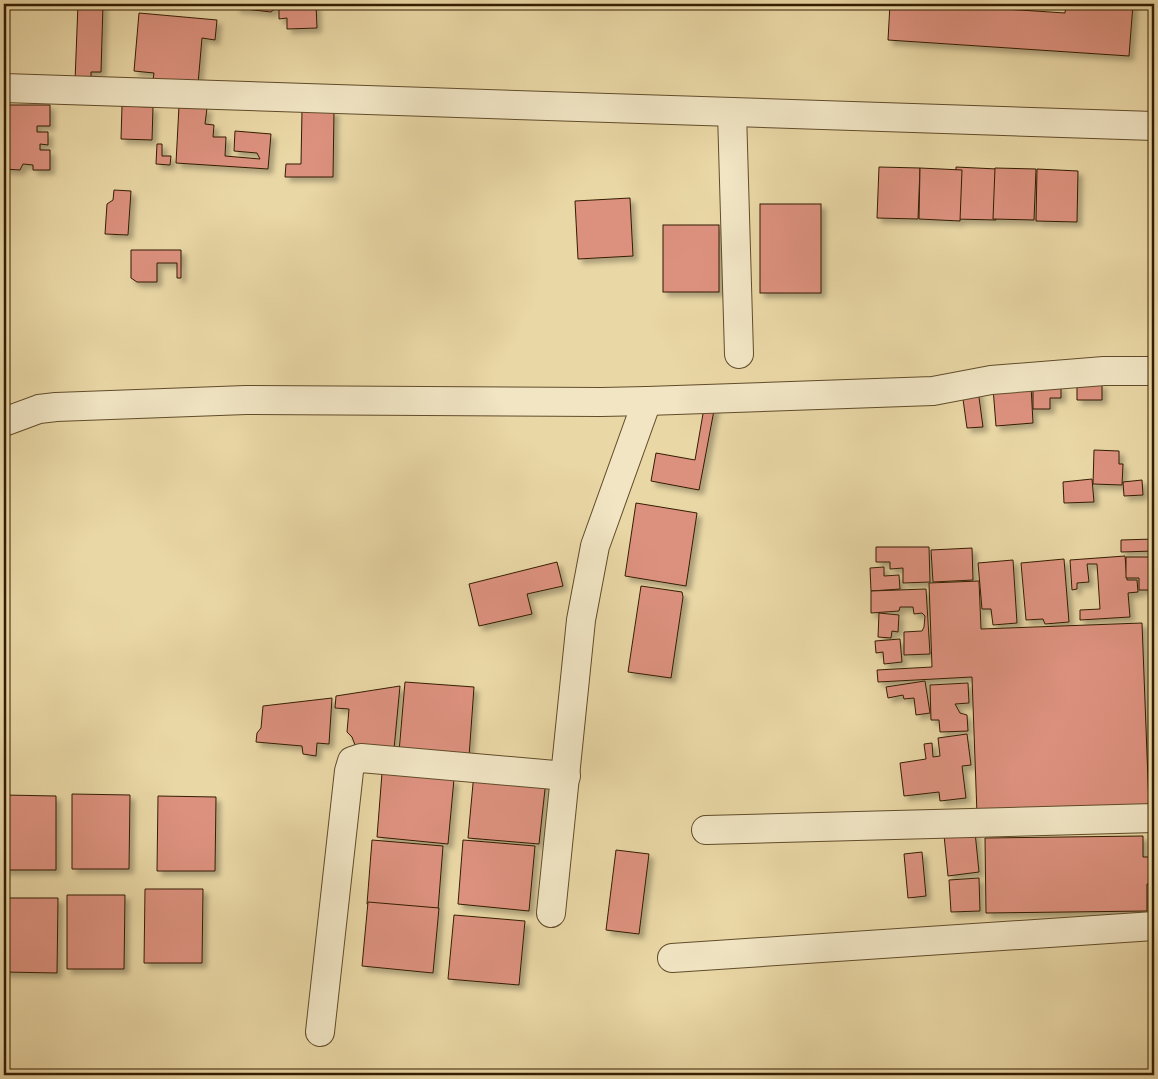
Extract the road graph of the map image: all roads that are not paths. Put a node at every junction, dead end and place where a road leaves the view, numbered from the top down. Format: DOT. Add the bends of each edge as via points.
graph roads {
  1 [pos="4,88"];
  2 [pos="732,112"];
  3 [pos="1154,126"];
  4 [pos="739,354"];
  5 [pos="1154,371"];
  6 [pos="647,401"];
  7 [pos="4,422"];
  8 [pos="566,776"];
  9 [pos="1154,818"];
  10 [pos="706,830"];
  11 [pos="551,913"];
  12 [pos="1154,926"];
  13 [pos="672,958"];
  14 [pos="320,1032"];
  1 -- 2 [label="street"];
  2 -- 3 [label="street"];
  2 -- 4 [label="street"];
  5 -- 6 [label="street" via="1104,371 1000,379 933,392"];
  6 -- 7 [label="street" via="246,400 56,406"];
  6 -- 8 [label="street" via="596,546 582,620"];
  8 -- 11 [label="street"];
  8 -- 14 [label="street" via="361,758 352,760"];
  9 -- 10 [label="street"];
  12 -- 13 [label="street"];
}
